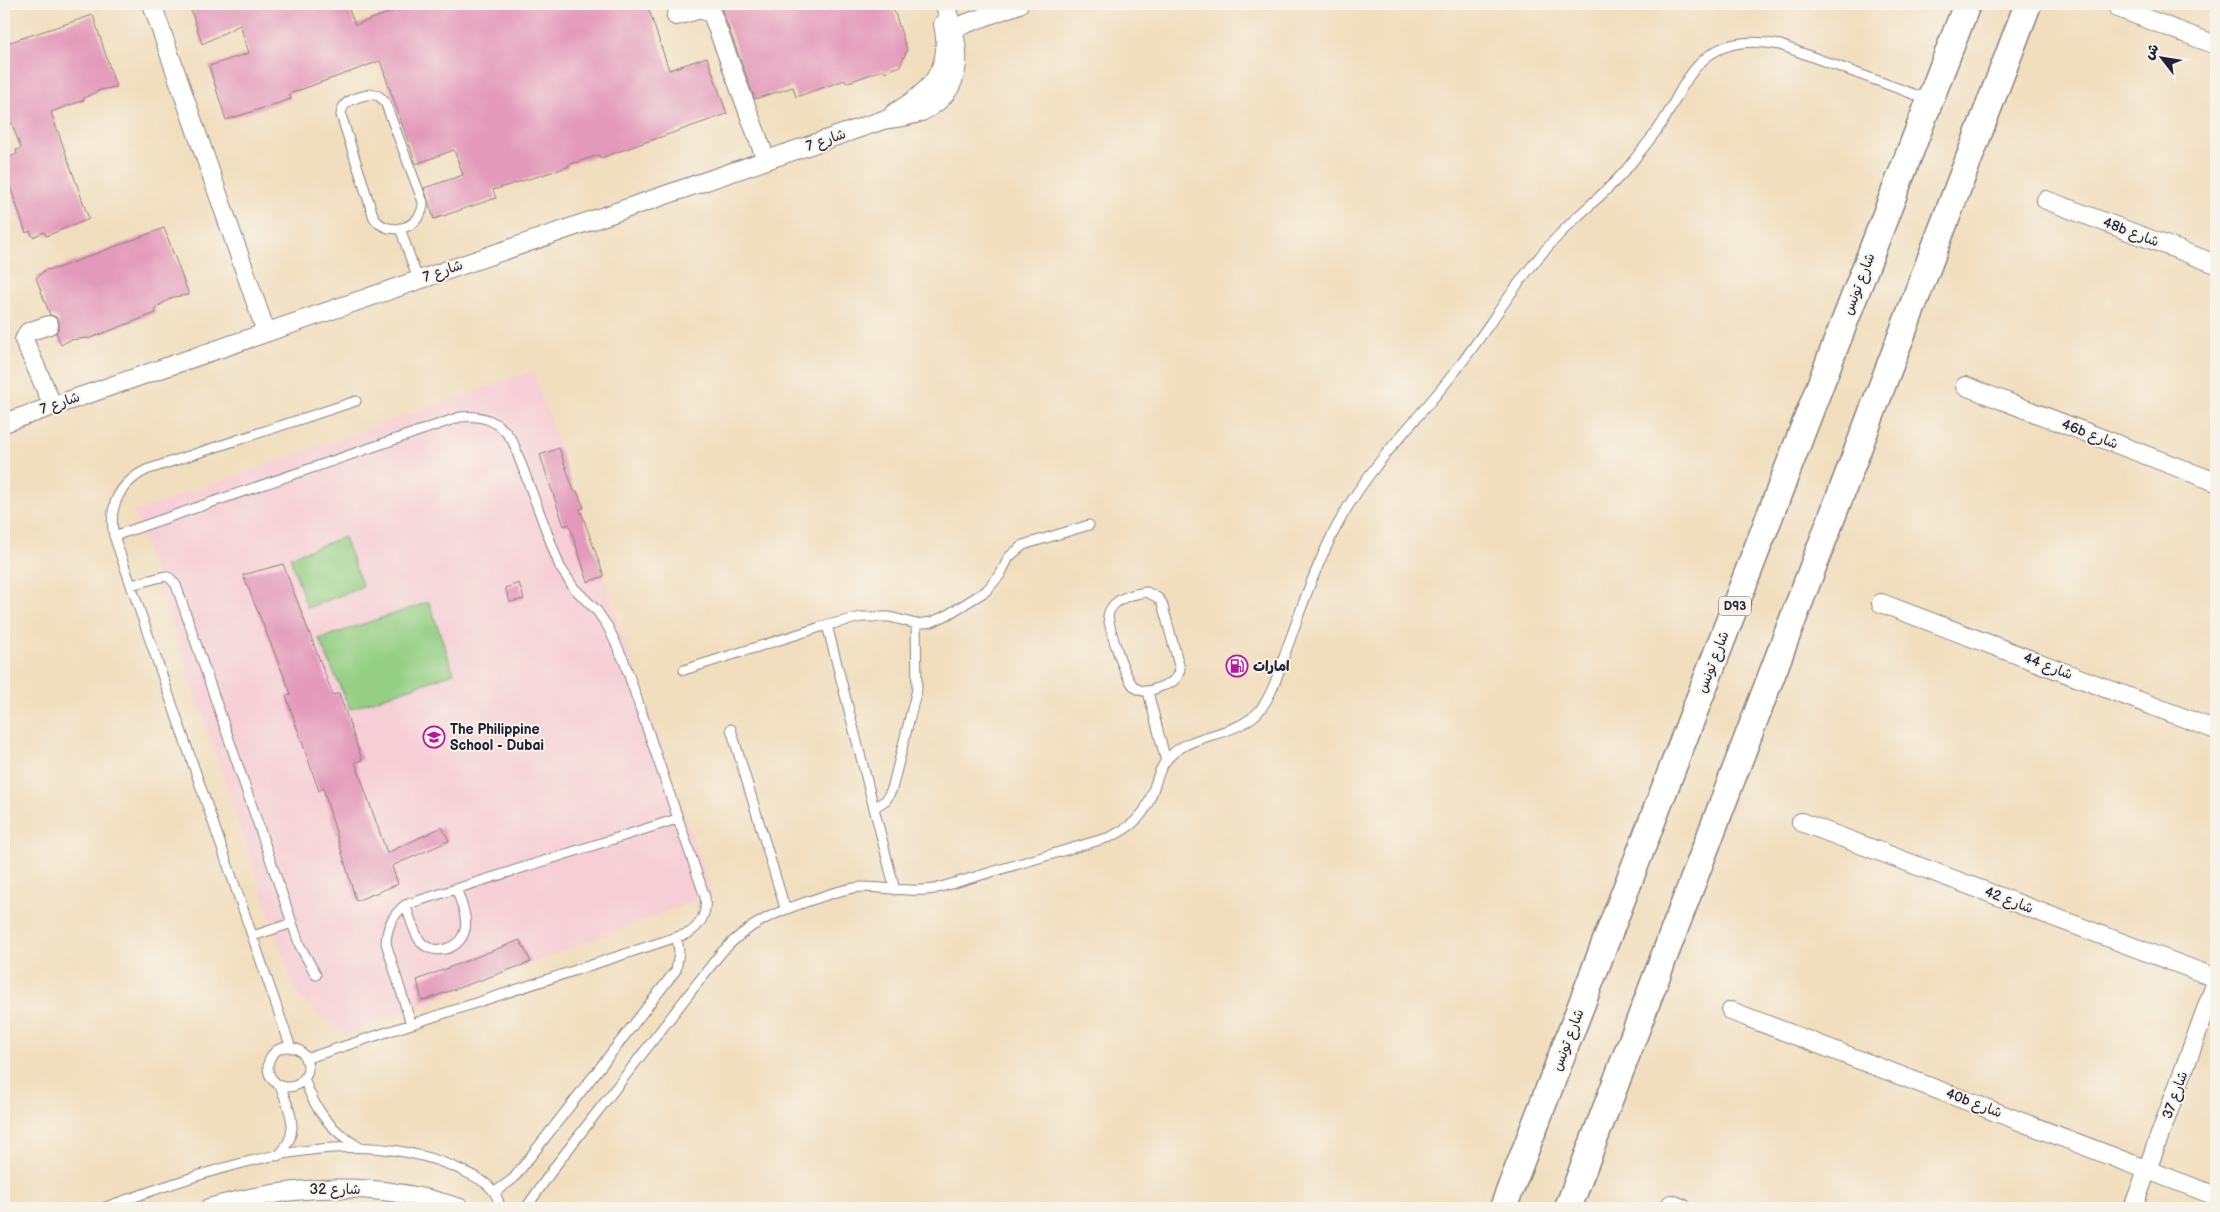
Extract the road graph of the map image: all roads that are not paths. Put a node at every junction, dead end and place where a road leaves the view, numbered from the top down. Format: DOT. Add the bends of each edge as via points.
graph roads {
  1 [pos="152,4"];
  2 [pos="939,4"];
  3 [pos="944,4"];
  4 [pos="1019,4"];
  5 [pos="1967,4"];
  6 [pos="2028,4"];
  7 [pos="2118,8"];
  8 [pos="676,16"];
  9 [pos="954,28"];
  10 [pos="2216,45"];
  11 [pos="1930,100"];
  12 [pos="883,120"];
  13 [pos="766,160"];
  14 [pos="2046,200"];
  15 [pos="400,228"];
  16 [pos="2216,264"];
  17 [pos="418,280"];
  18 [pos="49,325"];
  19 [pos="266,332"];
  20 [pos="1965,386"];
  21 [pos="356,401"];
  22 [pos="54,406"];
  23 [pos="4,423"];
  24 [pos="2216,482"];
  25 [pos="1089,525"];
  26 [pos="114,536"];
  27 [pos="131,585"];
  28 [pos="1881,603"];
  29 [pos="916,624"];
  30 [pos="827,625"];
  31 [pos="684,670"];
  32 [pos="1148,692"];
  33 [pos="731,729"];
  34 [pos="2216,730"];
  35 [pos="1166,761"];
  36 [pos="874,808"];
  37 [pos="677,819"];
  38 [pos="1801,822"];
  39 [pos="456,888"];
  40 [pos="896,890"];
  41 [pos="406,905"];
  42 [pos="786,908"];
  43 [pos="292,923"];
  44 [pos="253,936"];
  45 [pos="677,937"];
  46 [pos="316,975"];
  47 [pos="2216,980"];
  48 [pos="1731,1011"];
  49 [pos="411,1024"];
  50 [pos="292,1048"];
  51 [pos="305,1058"];
  52 [pos="304,1078"];
  53 [pos="280,1085"];
  54 [pos="359,1147"];
  55 [pos="277,1156"];
  56 [pos="2147,1169"];
  57 [pos="495,1192"];
  58 [pos="2216,1196"];
  59 [pos="103,1208"];
  60 [pos="209,1208"];
  61 [pos="460,1208"];
  62 [pos="500,1208"];
  63 [pos="526,1208"];
  64 [pos="1503,1208"];
  65 [pos="1568,1208"];
  66 [pos="2133,1208"];
  1 -- 19 [label="street"];
  2 -- 12 [label="street" via="946,42 944,63 926,91"];
  3 -- 9 [label="street"];
  4 -- 9 [label="street"];
  5 -- 11 [label="main road, شارع تونس / D93"];
  6 -- 65 [label="main road"];
  7 -- 10 [label="street"];
  8 -- 13 [label="street" via="701,9 712,14"];
  9 -- 12 [label="street" via="958,64 946,93 920,112"];
  11 -- 35 [label="lane" via="1762,41 1726,46 1696,66 1644,147 1517,283 1456,370 1363,483 1312,578 1272,688 1260,710 1240,726 1186,745"];
  11 -- 64 [label="main road, شارع تونس / D93"];
  12 -- 13 [label="street, شارع 7"];
  13 -- 17 [label="street, شارع 7"];
  14 -- 16 [label="street, 48b شارع"];
  15 -- 15 [label="lane" via="418,219 423,202 385,102 370,94 347,101 341,110 341,120 374,218 387,229"];
  15 -- 17 [label="lane"];
  17 -- 19 [label="street, شارع 7"];
  18 -- 22 [label="street" via="28,332 24,340"];
  19 -- 22 [label="street, شارع 7"];
  20 -- 24 [label="street, 46b شارع"];
  21 -- 26 [label="lane" via="134,476 124,485 112,509"];
  22 -- 23 [label="street, شارع 7"];
  25 -- 29 [label="lane" via="1023,545 1009,557 1000,575 986,590 940,619"];
  26 -- 27 [label="lane"];
  26 -- 37 [label="lane" via="460,417 492,420 514,442 560,567 574,588 597,611 616,644"];
  27 -- 43 [label="lane" via="165,576 176,585"];
  27 -- 44 [label="lane"];
  28 -- 34 [label="street, شارع 44"];
  29 -- 30 [label="lane" via="871,616"];
  29 -- 36 [label="lane" via="916,698 892,789 886,800"];
  30 -- 31 [label="lane"];
  30 -- 36 [label="lane"];
  32 -- 32 [label="lane" via="1136,688 1128,679 1108,616 1118,601 1147,592 1162,603 1180,669 1174,681"];
  32 -- 35 [label="lane"];
  33 -- 42 [label="lane"];
  35 -- 40 [label="lane" via="1156,777 1142,814 1122,832 934,889"];
  36 -- 40 [label="lane"];
  37 -- 39 [label="lane"];
  37 -- 45 [label="lane" via="706,906 696,928"];
  38 -- 47 [label="street, شارع 42"];
  39 -- 41 [label="lane"];
  39 -- 41 [label="lane" via="466,922 457,944 451,948 435,950 421,942"];
  40 -- 42 [label="lane" via="878,887 842,890"];
  41 -- 49 [label="lane" via="390,922 386,944"];
  42 -- 63 [label="lane" via="750,927 720,954"];
  43 -- 44 [label="lane"];
  43 -- 46 [label="lane" via="304,956"];
  44 -- 50 [label="lane"];
  45 -- 49 [label="lane"];
  45 -- 57 [label="lane" via="676,970 513,1179"];
  47 -- 56 [label="street, شارع 37"];
  48 -- 56 [label="street, 40b شارع"];
  49 -- 51 [label="lane"];
  50 -- 51 [label="lane"];
  50 -- 53 [label="lane" via="278,1050 269,1062 270,1075"];
  51 -- 52 [label="lane" via="307,1072"];
  52 -- 53 [label="lane" via="293,1086"];
  52 -- 54 [label="lane" via="318,1112 343,1138"];
  53 -- 55 [label="lane" via="293,1125 286,1148"];
  54 -- 55 [label="lane"];
  54 -- 57 [label="lane" via="390,1149 442,1162 487,1183"];
  55 -- 59 [label="lane" via="211,1171"];
  56 -- 58 [label="street, 40b شارع"];
  56 -- 66 [label="street, شارع 37"];
  57 -- 62 [label="lane"];
  60 -- 61 [label="street, شارع 32" via="279,1191 360,1188 400,1192"];
}
